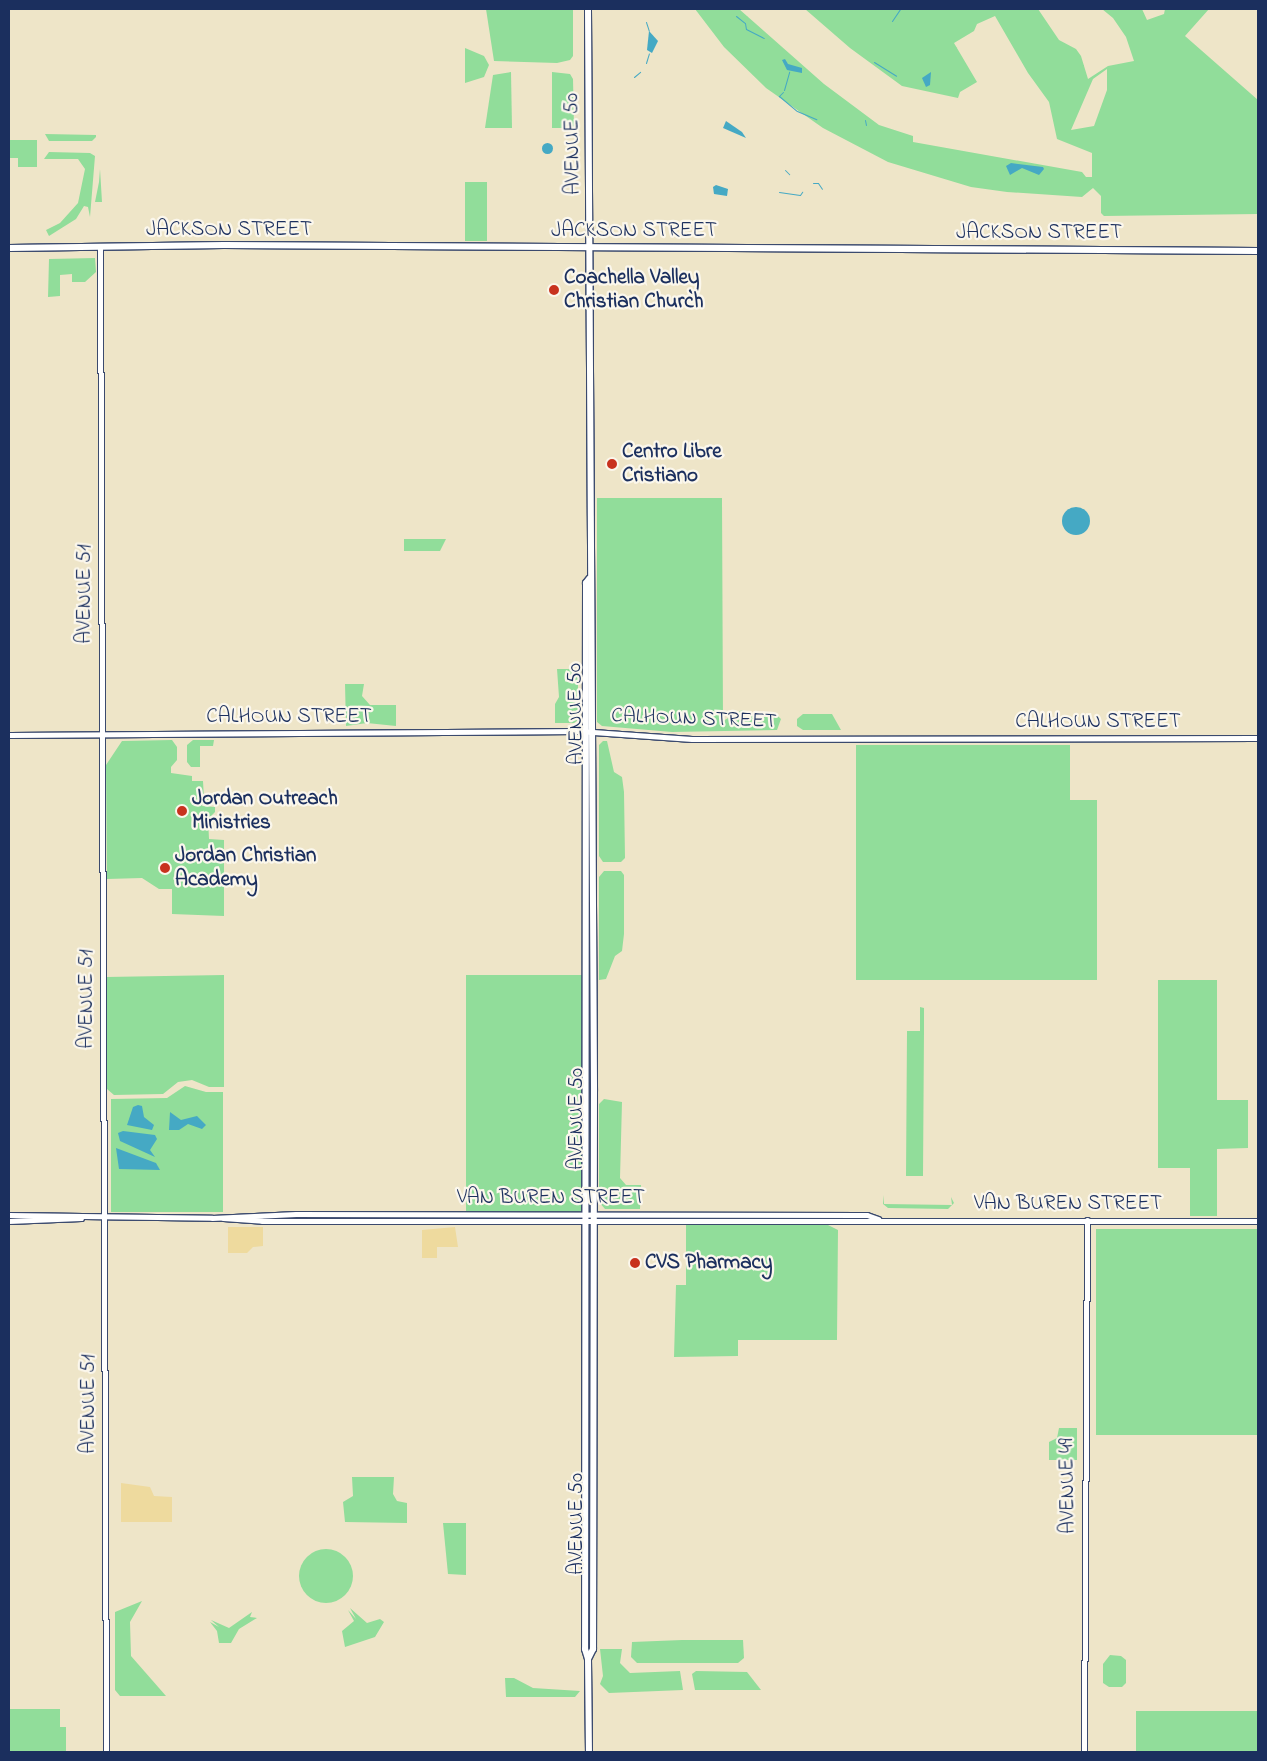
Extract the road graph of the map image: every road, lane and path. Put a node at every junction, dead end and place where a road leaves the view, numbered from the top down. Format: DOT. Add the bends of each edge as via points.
graph roads {
  1 [pos="588,9"];
  2 [pos="100,246"];
  3 [pos="9,248"];
  4 [pos="590,248"];
  5 [pos="1258,251"];
  6 [pos="590,732"];
  7 [pos="102,734"];
  8 [pos="9,735"];
  9 [pos="1258,738"];
  10 [pos="9,1215"];
  11 [pos="82,1218"];
  12 [pos="105,1218"];
  13 [pos="590,1218"];
  14 [pos="1087,1220"];
  15 [pos="9,1221"];
  16 [pos="1258,1221"];
  17 [pos="585,1255"];
  18 [pos="594,1301"];
  19 [pos="585,1354"];
  20 [pos="588,1659"];
  21 [pos="106,1752"];
  22 [pos="589,1752"];
  23 [pos="1084,1752"];
  1 -- 4 [label="main road, AVENUE 50"];
  2 -- 3 [label="main road, JACKSON STREET"];
  2 -- 4 [label="main road, JACKSON STREET"];
  2 -- 7 [label="street, AVENUE 51"];
  4 -- 5 [label="main road, JACKSON STREET"];
  4 -- 6 [label="main road, AVENUE 50" via="589,579 586,583"];
  6 -- 7 [label="street, CALHOUN STREET"];
  6 -- 9 [label="street, CALHOUN STREET" via="692,739"];
  6 -- 13 [label="main road, AVENUE 50"];
  7 -- 8 [label="street, CALHOUN STREET"];
  7 -- 12 [label="street, AVENUE 51"];
  10 -- 11 [label="street, VAN BUREN STREET"];
  11 -- 12 [label="street, VAN BUREN STREET"];
  11 -- 15 [label="street, VAN BUREN STREET"];
  12 -- 13 [label="street, VAN BUREN STREET" via="308,1214"];
  12 -- 21 [label="street, AVENUE 51"];
  13 -- 14 [label="street, VAN BUREN STREET" via="867,1222 878,1219"];
  13 -- 17 [label="main road, AVENUE 50"];
  13 -- 18 [label="main road, AVENUE 50"];
  14 -- 16 [label="street, VAN BUREN STREET"];
  14 -- 23 [label="street, AVENUE 49"];
  17 -- 18 [label="main road" via="588,1295"];
  17 -- 19 [label="main road, AVENUE 50"];
  18 -- 19 [label="main road" via="588,1308"];
  18 -- 20 [label="main road, AVENUE 50" via="593,1650"];
  19 -- 20 [label="main road, AVENUE 50" via="585,1650"];
  20 -- 22 [label="main road, AVENUE 50"];
}
